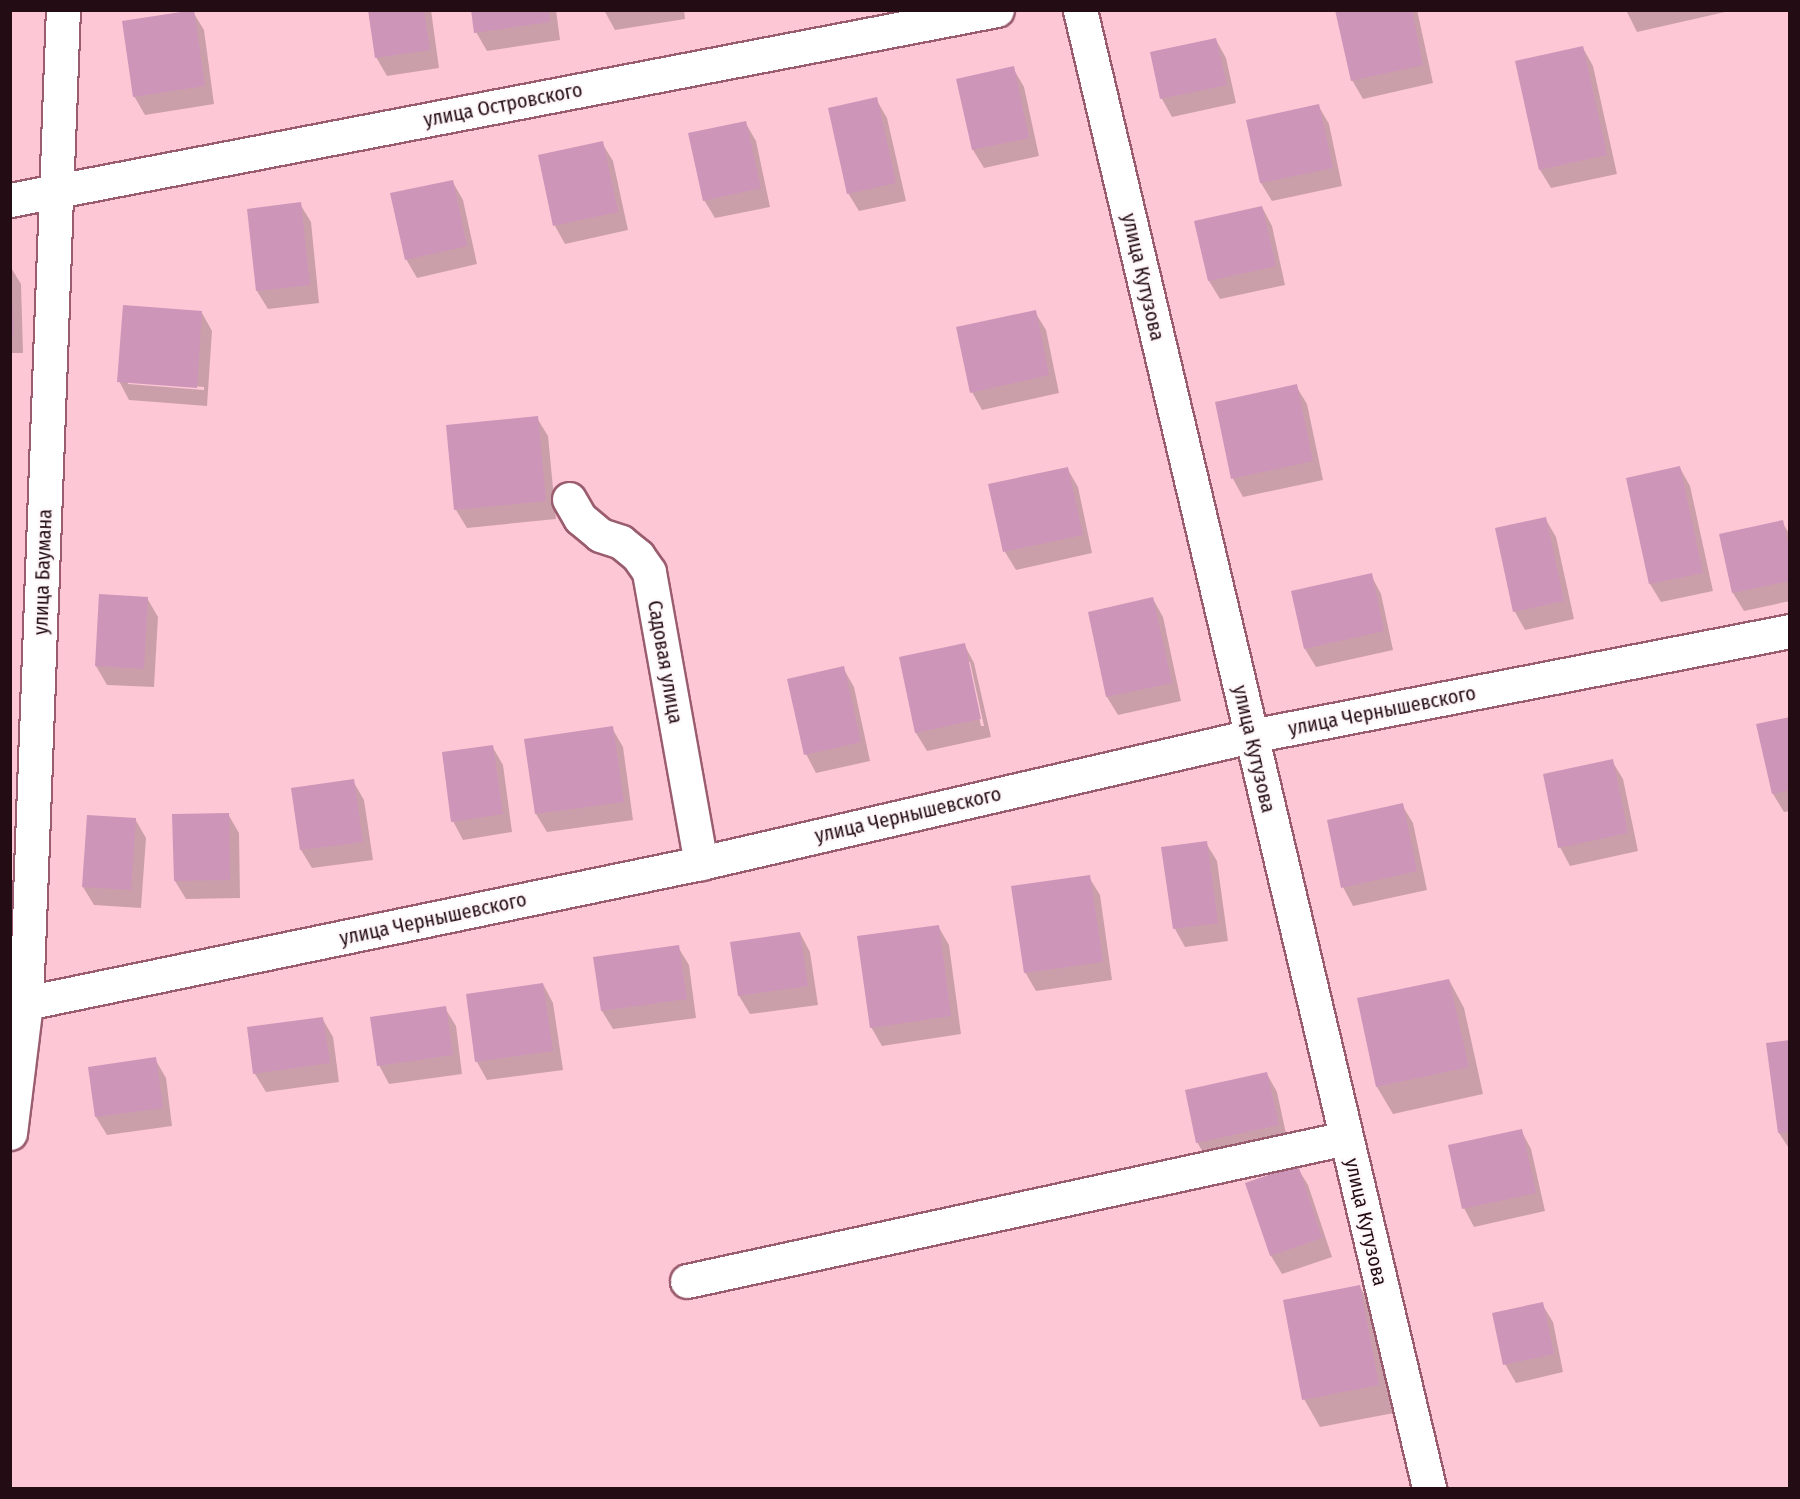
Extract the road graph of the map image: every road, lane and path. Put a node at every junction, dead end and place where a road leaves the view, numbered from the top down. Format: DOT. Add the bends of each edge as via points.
graph roads {
  1 [pos="63,10"];
  2 [pos="997,10"];
  3 [pos="1080,10"];
  4 [pos="57,191"];
  5 [pos="10,200"];
  6 [pos="569,499"];
  7 [pos="1790,631"];
  8 [pos="1251,736"];
  9 [pos="701,863"];
  10 [pos="26,1003"];
  11 [pos="10,1133"];
  12 [pos="1346,1138"];
  13 [pos="687,1281"];
  14 [pos="1429,1488"];
  1 -- 4 [label="street, улица Баумана"];
  2 -- 4 [label="street, улица Островского"];
  3 -- 8 [label="street, улица Кутузова"];
  4 -- 5 [label="street, улица Островского"];
  4 -- 10 [label="street, улица Баумана"];
  6 -- 9 [label="street, Садовая улица" via="580,518 600,535 630,549 649,572"];
  7 -- 8 [label="street, улица Чернышевского"];
  8 -- 9 [label="street, улица Чернышевского"];
  8 -- 12 [label="street, улица Кутузова"];
  9 -- 10 [label="street, улица Чернышевского"];
  10 -- 11 [label="street, улица Баумана"];
  12 -- 13 [label="street"];
  12 -- 14 [label="street, улица Кутузова"];
}
